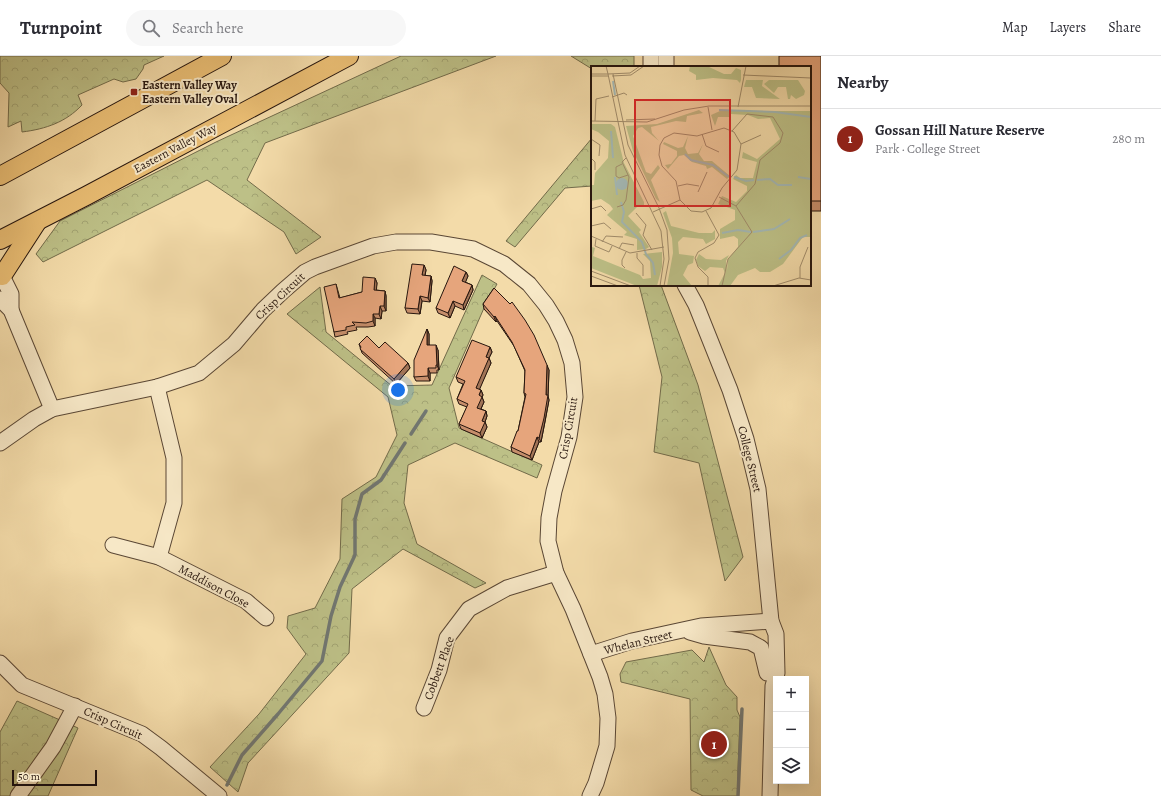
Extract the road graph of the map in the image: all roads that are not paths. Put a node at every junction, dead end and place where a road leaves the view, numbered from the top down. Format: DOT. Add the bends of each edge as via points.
graph roads {
  1 [pos="222,56"];
  2 [pos="349,56"];
  3 [pos="0,176"];
  4 [pos="38,221"];
  5 [pos="0,240"];
  6 [pos="1,274"];
  7 [pos="686,286"];
  8 [pos="692,286"];
  9 [pos="0,299"];
  10 [pos="696,305"];
  11 [pos="10,310"];
  12 [pos="157,387"];
  13 [pos="52,409"];
  14 [pos="0,443"];
  15 [pos="113,545"];
  16 [pos="159,557"];
  17 [pos="556,573"];
  18 [pos="266,618"];
  19 [pos="771,621"];
  20 [pos="686,630"];
  21 [pos="591,654"];
  22 [pos="0,663"];
  23 [pos="770,680"];
  24 [pos="75,706"];
  25 [pos="424,708"];
  26 [pos="18,796"];
  27 [pos="219,796"];
  28 [pos="590,796"];
  29 [pos="770,796"];
  1 -- 3 [label="main road"];
  2 -- 4 [label="main road, Eastern Valley Way"];
  4 -- 5 [label="main road, Eastern Valley Way"];
  4 -- 6 [label="main road"];
  6 -- 11 [label="street" via="11,294"];
  7 -- 10 [label="street, College Street"];
  8 -- 10 [label="street, College Street"];
  9 -- 11 [label="street"];
  10 -- 19 [label="street, College Street" via="730,390 755,475"];
  11 -- 13 [label="street"];
  12 -- 13 [label="street, Crisp Circuit"];
  12 -- 16 [label="street" via="174,458 174,503"];
  12 -- 17 [label="street, Crisp Circuit" via="199,373 234,344 282,291 315,267 373,246 396,242 431,242 473,249 504,264 529,284 556,321 572,363 575,397 569,437 554,491 548,541"];
  13 -- 14 [label="street, Crisp Circuit"];
  15 -- 16 [label="street, Maddison Close"];
  16 -- 18 [label="street, Maddison Close" via="246,601"];
  17 -- 21 [label="street, Crisp Circuit"];
  17 -- 25 [label="street, Cobbett Place" via="507,588 469,609 447,638 439,670"];
  19 -- 20 [label="street, Whelan Street" via="701,626"];
  19 -- 23 [label="street, College Street" via="767,634"];
  20 -- 21 [label="street, Whelan Street" via="632,641"];
  20 -- 23 [label="street, Whelan Street" via="704,636 750,642 760,648"];
  21 -- 28 [label="street, Crisp Circuit" via="605,694 608,718 607,746"];
  22 -- 24 [label="street, Crisp Circuit" via="22,685"];
  23 -- 29 [label="street, College Street"];
  24 -- 26 [label="street" via="53,747"];
  24 -- 27 [label="street, Crisp Circuit" via="142,734"];
}
